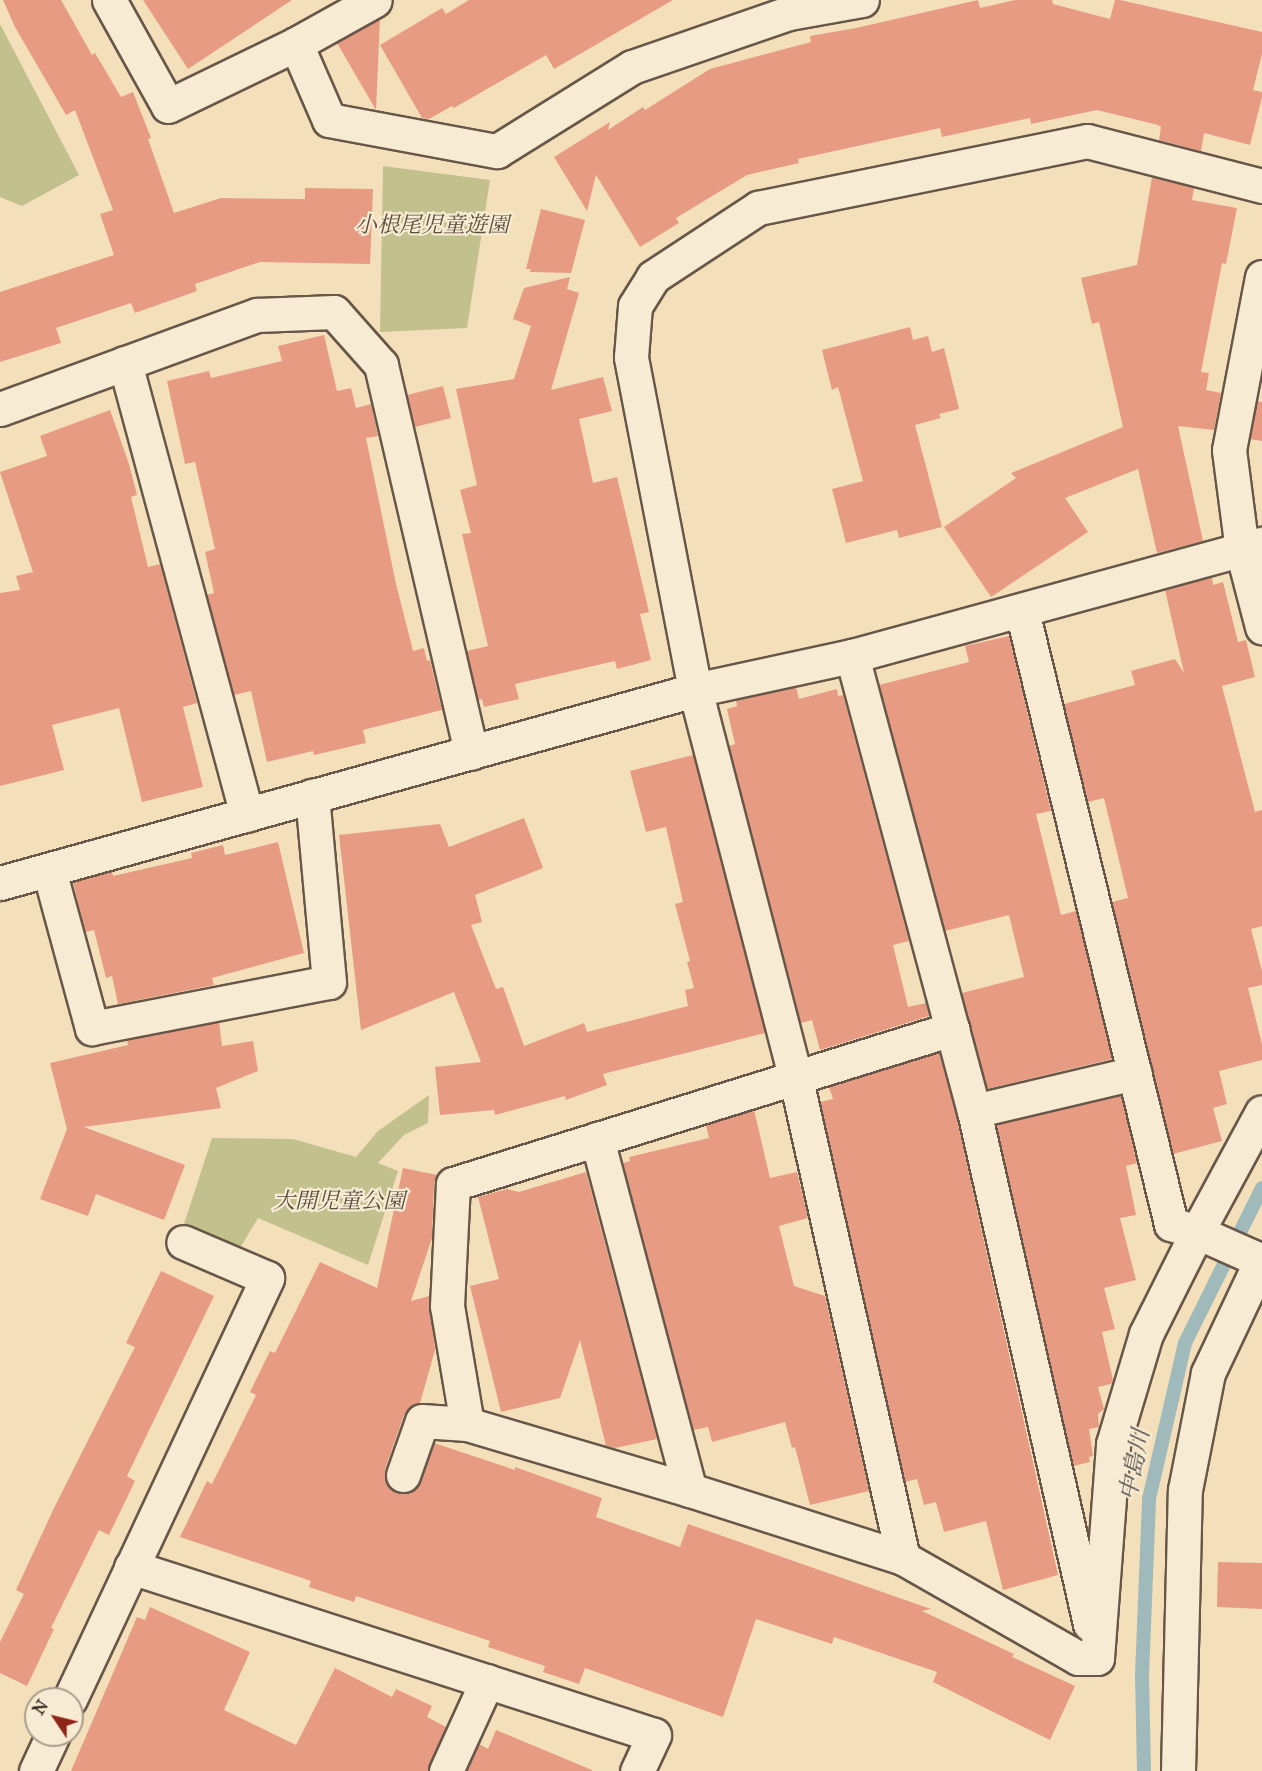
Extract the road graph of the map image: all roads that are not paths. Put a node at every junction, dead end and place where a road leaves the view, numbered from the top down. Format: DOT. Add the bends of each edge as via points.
graph roads {
  1 [pos="109,0"];
  2 [pos="375,0"];
  3 [pos="862,0"];
  4 [pos="296,44"];
  5 [pos="1262,186"];
  6 [pos="1262,277"];
  7 [pos="125,363"];
  8 [pos="0,409"];
  9 [pos="1252,547"];
  10 [pos="1022,611"];
  11 [pos="1262,627"];
  12 [pos="852,656"];
  13 [pos="695,690"];
  14 [pos="471,753"];
  15 [pos="312,796"];
  16 [pos="247,815"];
  17 [pos="49,870"];
  18 [pos="0,883"];
  19 [pos="952,1029"];
  20 [pos="1135,1073"];
  21 [pos="795,1077"];
  22 [pos="974,1111"];
  23 [pos="1262,1112"];
  24 [pos="597,1139"];
  25 [pos="1205,1236"];
  26 [pos="183,1242"];
  27 [pos="1257,1259"];
  28 [pos="467,1424"];
  29 [pos="403,1474"];
  30 [pos="690,1490"];
  31 [pos="903,1558"];
  32 [pos="131,1567"];
  33 [pos="1097,1658"];
  34 [pos="487,1681"];
  35 [pos="75,1687"];
  36 [pos="47,1747"];
  37 [pos="36,1771"];
  38 [pos="446,1771"];
  39 [pos="637,1771"];
  40 [pos="1178,1771"];
  1 -- 4 [label="street" via="168,106"];
  2 -- 4 [label="street"];
  3 -- 4 [label="street" via="789,13 632,67 497,151 329,120"];
  5 -- 13 [label="street" via="1087,141 758,208 653,277 635,306 631,357"];
  6 -- 9 [label="street" via="1229,450"];
  7 -- 8 [label="street"];
  7 -- 14 [label="street" via="257,315 334,312 381,365"];
  7 -- 16 [label="street"];
  9 -- 10 [label="street"];
  9 -- 11 [label="street"];
  10 -- 12 [label="street"];
  10 -- 20 [label="street"];
  12 -- 13 [label="street"];
  12 -- 19 [label="street"];
  13 -- 14 [label="street"];
  13 -- 21 [label="street"];
  14 -- 15 [label="street"];
  15 -- 16 [label="street"];
  15 -- 17 [label="street" via="329,982 92,1028"];
  16 -- 17 [label="street"];
  17 -- 18 [label="street"];
  19 -- 21 [label="street"];
  19 -- 22 [label="street"];
  20 -- 22 [label="street"];
  20 -- 25 [label="street" via="1171,1224"];
  21 -- 24 [label="street"];
  21 -- 31 [label="street"];
  22 -- 33 [label="street"];
  23 -- 25 [label="street"];
  24 -- 28 [label="street" via="453,1184 447,1306"];
  24 -- 30 [label="street"];
  25 -- 27 [label="street"];
  25 -- 33 [label="street" via="1146,1334 1113,1444"];
  26 -- 32 [label="street" via="267,1278"];
  27 -- 40 [label="street" via="1208,1373 1185,1490"];
  28 -- 29 [label="street" via="422,1421"];
  28 -- 30 [label="street"];
  30 -- 31 [label="street"];
  31 -- 33 [label="street" via="1078,1658"];
  32 -- 34 [label="street"];
  32 -- 35 [label="street"];
  34 -- 38 [label="street"];
  34 -- 39 [label="street" via="654,1735"];
  36 -- 37 [label="street"];
}
